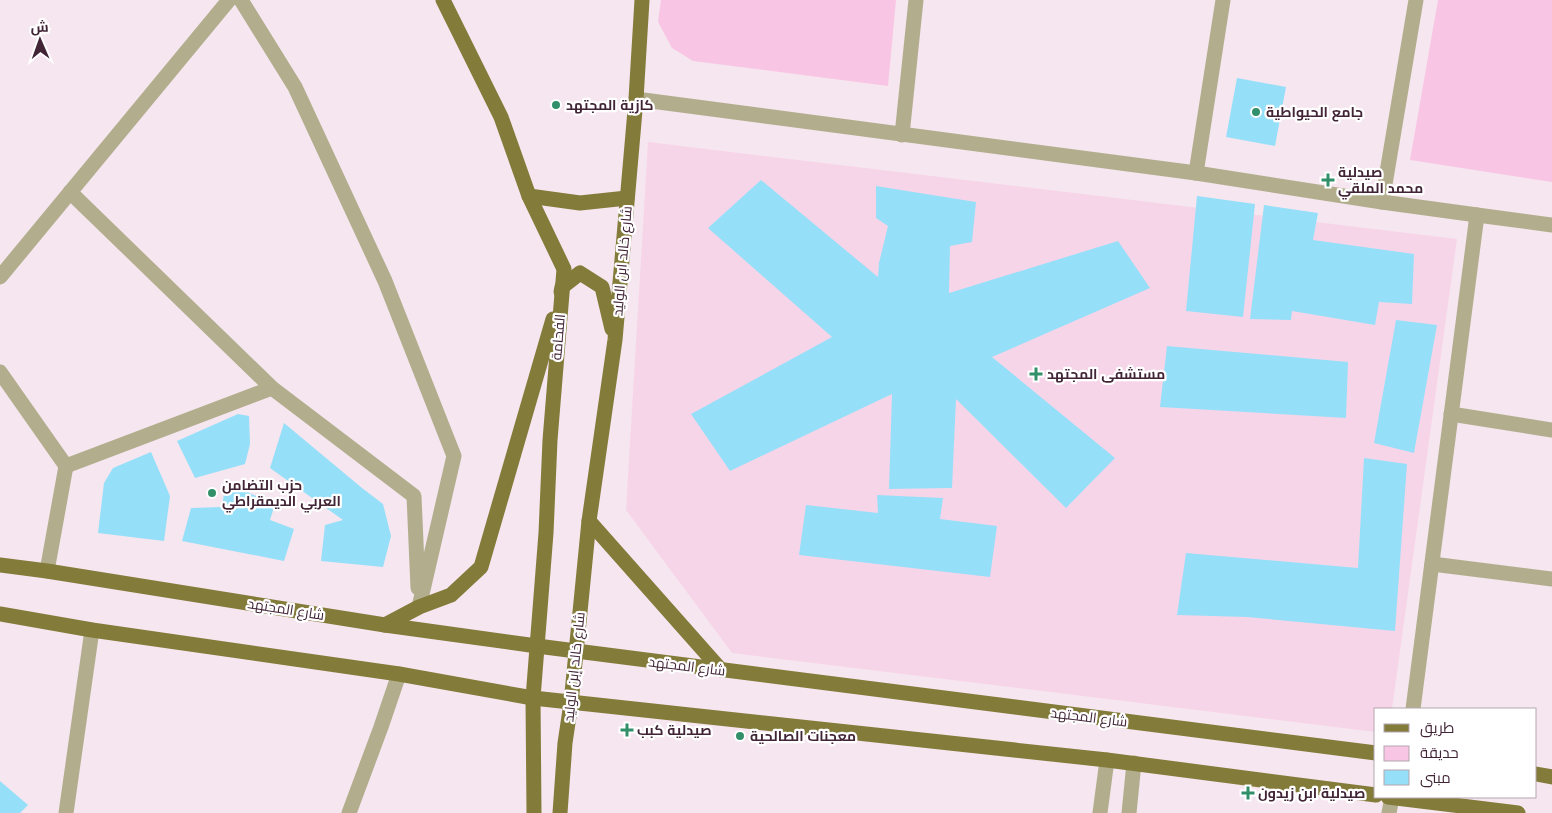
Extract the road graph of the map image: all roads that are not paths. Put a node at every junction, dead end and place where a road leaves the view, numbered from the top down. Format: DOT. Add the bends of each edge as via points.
graph roads {
  1 [pos="229,0"];
  2 [pos="241,0"];
  3 [pos="443,0"];
  4 [pos="642,0"];
  5 [pos="916,0"];
  6 [pos="1223,0"];
  7 [pos="1416,0"];
  8 [pos="636,99"];
  9 [pos="902,135"];
  10 [pos="1196,173"];
  11 [pos="70,192"];
  12 [pos="529,196"];
  13 [pos="627,198"];
  14 [pos="1382,202"];
  15 [pos="1477,215"];
  16 [pos="1552,225"];
  17 [pos="0,277"];
  18 [pos="562,287"];
  19 [pos="615,340"];
  20 [pos="0,372"];
  21 [pos="272,388"];
  22 [pos="1451,414"];
  23 [pos="1552,430"];
  24 [pos="66,466"];
  25 [pos="589,521"];
  26 [pos="1432,564"];
  27 [pos="0,565"];
  28 [pos="47,571"];
  29 [pos="1552,579"];
  30 [pos="419,607"];
  31 [pos="0,614"];
  32 [pos="385,625"];
  33 [pos="92,630"];
  34 [pos="537,646"];
  35 [pos="576,651"];
  36 [pos="721,670"];
  37 [pos="398,674"];
  38 [pos="533,698"];
  39 [pos="571,702"];
  40 [pos="1413,708"];
  41 [pos="1374,753"];
  42 [pos="1108,760"];
  43 [pos="1134,763"];
  44 [pos="1537,774"];
  45 [pos="1552,776"];
  46 [pos="1374,795"];
  47 [pos="1390,798"];
  48 [pos="1398,798"];
  49 [pos="66,813"];
  50 [pos="349,813"];
  51 [pos="534,813"];
  52 [pos="560,813"];
  53 [pos="1100,813"];
  54 [pos="1129,813"];
  55 [pos="1389,813"];
  56 [pos="1518,813"];
  1 -- 11 [label="street"];
  2 -- 30 [label="street" via="295,87 385,281 454,456"];
  3 -- 12 [label="main road, الفحامة" via="501,117"];
  4 -- 8 [label="main road, شارع خالد ابن الوليد"];
  5 -- 9 [label="street"];
  6 -- 10 [label="street"];
  7 -- 14 [label="street"];
  8 -- 9 [label="street"];
  8 -- 13 [label="main road, شارع خالد ابن الوليد"];
  9 -- 10 [label="street"];
  10 -- 14 [label="street"];
  11 -- 17 [label="street"];
  11 -- 21 [label="street"];
  12 -- 13 [label="main road" via="580,203"];
  12 -- 18 [label="main road, الفحامة" via="564,269"];
  13 -- 19 [label="main road, شارع خالد ابن الوليد"];
  14 -- 15 [label="street"];
  15 -- 16 [label="street"];
  15 -- 22 [label="street"];
  18 -- 19 [label="main road" via="580,273 602,287"];
  18 -- 30 [label="main road" via="481,567 451,595"];
  18 -- 34 [label="main road, الفحامة"];
  19 -- 25 [label="main road, شارع خالد ابن الوليد"];
  20 -- 24 [label="street"];
  21 -- 24 [label="street"];
  21 -- 30 [label="street" via="414,496"];
  22 -- 23 [label="street"];
  22 -- 26 [label="street"];
  24 -- 28 [label="street"];
  25 -- 35 [label="main road, شارع خالد إبن الوليد"];
  25 -- 36 [label="main road"];
  26 -- 29 [label="street"];
  26 -- 40 [label="street"];
  27 -- 28 [label="main road, شارع المجتهد"];
  28 -- 32 [label="main road, شارع المجتهد"];
  30 -- 32 [label="main road"];
  31 -- 33 [label="main road"];
  32 -- 34 [label="main road, شارع المجتهد"];
  33 -- 37 [label="main road"];
  33 -- 49 [label="street"];
  34 -- 35 [label="main road, شارع المجتهد"];
  34 -- 38 [label="main road, الفحامة"];
  35 -- 36 [label="main road, شارع المجتهد"];
  35 -- 39 [label="main road, شارع خالد إبن الوليد"];
  36 -- 41 [label="main road, شارع المجتهد"];
  37 -- 38 [label="main road"];
  37 -- 50 [label="street"];
  38 -- 39 [label="main road"];
  38 -- 51 [label="main road"];
  39 -- 42 [label="main road"];
  39 -- 52 [label="main road, شارع خالد إبن الوليد"];
  42 -- 43 [label="main road"];
  42 -- 53 [label="street"];
  43 -- 46 [label="main road"];
  43 -- 54 [label="street"];
  44 -- 45 [label="main road"];
  47 -- 55 [label="street"];
  48 -- 56 [label="main road"];
}
